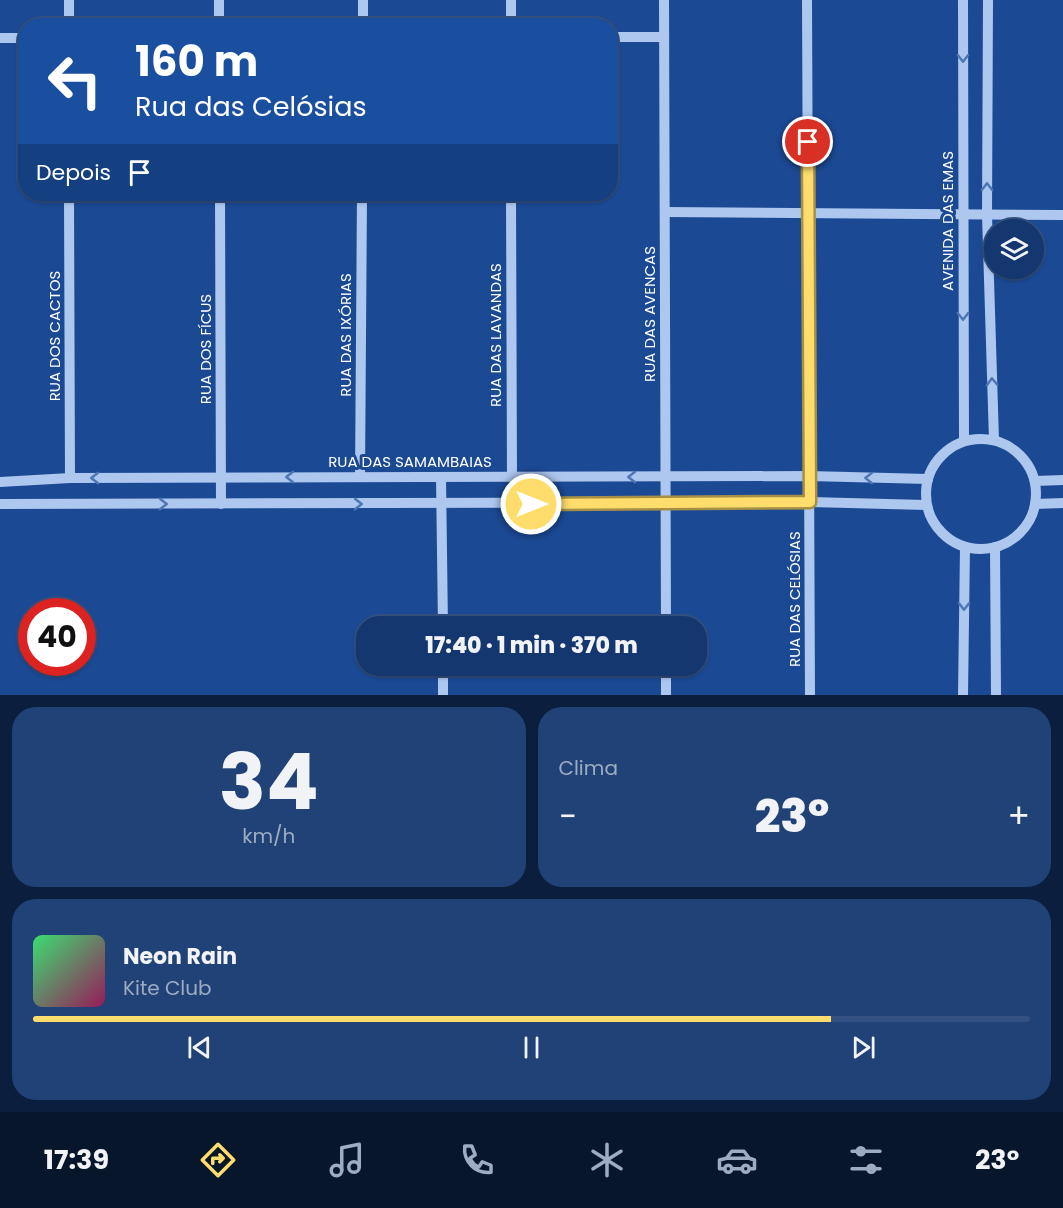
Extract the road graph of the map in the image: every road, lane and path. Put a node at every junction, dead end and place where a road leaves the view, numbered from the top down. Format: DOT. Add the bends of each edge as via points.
graph roads {
  1 [pos="69,0"];
  2 [pos="219,0"];
  3 [pos="363,0"];
  4 [pos="511,0"];
  5 [pos="664,0"];
  6 [pos="807,0"];
  7 [pos="963,0"];
  8 [pos="988,0"];
  9 [pos="69,18"];
  10 [pos="219,18"];
  11 [pos="363,18"];
  12 [pos="511,18"];
  13 [pos="664,37"];
  14 [pos="0,38"];
  15 [pos="18,38"];
  16 [pos="618,38"];
  17 [pos="69,201"];
  18 [pos="220,201"];
  19 [pos="362,201"];
  20 [pos="511,201"];
  21 [pos="665,212"];
  22 [pos="808,213"];
  23 [pos="963,214"];
  24 [pos="987,215"];
  25 [pos="1063,215"];
  26 [pos="994,440"];
  27 [pos="964,441"];
  28 [pos="809,476"];
  29 [pos="221,477"];
  30 [pos="360,477"];
  31 [pos="441,477"];
  32 [pos="512,477"];
  33 [pos="665,477"];
  34 [pos="70,478"];
  35 [pos="928,479"];
  36 [pos="1035,480"];
  37 [pos="1063,480"];
  38 [pos="0,482"];
  39 [pos="810,502"];
  40 [pos="665,503"];
  41 [pos="1063,503"];
  42 [pos="0,504"];
  43 [pos="221,504"];
  44 [pos="441,504"];
  45 [pos="1035,504"];
  46 [pos="926,505"];
  47 [pos="965,547"];
  48 [pos="995,548"];
  49 [pos="442,616"];
  50 [pos="666,616"];
  51 [pos="443,676"];
  52 [pos="666,676"];
  53 [pos="443,695"];
  54 [pos="666,695"];
  55 [pos="810,695"];
  56 [pos="963,695"];
  57 [pos="996,695"];
  1 -- 9 [label="street"];
  2 -- 10 [label="street"];
  3 -- 11 [label="street"];
  4 -- 12 [label="street"];
  5 -- 13 [label="street, RUA DAS AVENCAS"];
  6 -- 22 [label="street, RUA DAS CELÓSIAS"];
  7 -- 23 [label="street, AVENIDA DAS EMAS, one-way"];
  24 -- 8 [label="street, one-way"];
  13 -- 16 [label="street"];
  13 -- 21 [label="street, RUA DAS AVENCAS"];
  14 -- 15 [label="street"];
  17 -- 34 [label="street, RUA DOS CACTOS"];
  18 -- 29 [label="street, RUA DOS FÍCUS"];
  19 -- 30 [label="street, RUA DAS IXÓRIAS"];
  20 -- 32 [label="street, RUA DAS LAVANDAS"];
  21 -- 22 [label="street"];
  21 -- 33 [label="street, RUA DAS AVENCAS"];
  22 -- 23 [label="street"];
  22 -- 28 [label="street, RUA DAS CELÓSIAS"];
  23 -- 24 [label="street"];
  23 -- 27 [label="street, AVENIDA DAS EMAS, one-way"];
  24 -- 25 [label="street"];
  26 -- 24 [label="street, one-way"];
  26 -- 27 [label="street"];
  26 -- 36 [label="street" via="1016,451"];
  27 -- 35 [label="street" via="937,460"];
  28 -- 33 [label="street, RUA DAS SAMAMBAIAS"];
  35 -- 28 [label="street, RUA DAS SAMAMBAIAS, one-way"];
  28 -- 39 [label="street, RUA DAS CELÓSIAS"];
  30 -- 29 [label="street, RUA DAS SAMAMBAIAS, one-way"];
  29 -- 34 [label="street, RUA DAS SAMAMBAIAS, one-way"];
  29 -- 43 [label="street, RUA DOS FÍCUS"];
  30 -- 31 [label="street, RUA DAS SAMAMBAIAS"];
  31 -- 32 [label="street, RUA DAS SAMAMBAIAS"];
  31 -- 44 [label="street"];
  33 -- 32 [label="street, RUA DAS SAMAMBAIAS, one-way"];
  33 -- 40 [label="street, RUA DAS AVENCAS"];
  34 -- 38 [label="street, RUA DAS SAMAMBAIAS"];
  35 -- 46 [label="street"];
  36 -- 37 [label="street"];
  36 -- 45 [label="street"];
  39 -- 40 [label="street"];
  39 -- 46 [label="street"];
  39 -- 55 [label="street, RUA DAS CELÓSIAS"];
  40 -- 44 [label="street"];
  40 -- 50 [label="street, RUA DAS AVENCAS"];
  41 -- 45 [label="street"];
  42 -- 43 [label="street, one-way"];
  43 -- 44 [label="street, one-way"];
  44 -- 49 [label="street"];
  45 -- 48 [label="street" via="1032,516 1017,536"];
  46 -- 47 [label="street" via="940,531"];
  47 -- 48 [label="street"];
  47 -- 56 [label="street, one-way"];
  48 -- 57 [label="street"];
  51 -- 53 [label="street"];
  52 -- 54 [label="street"];
}
